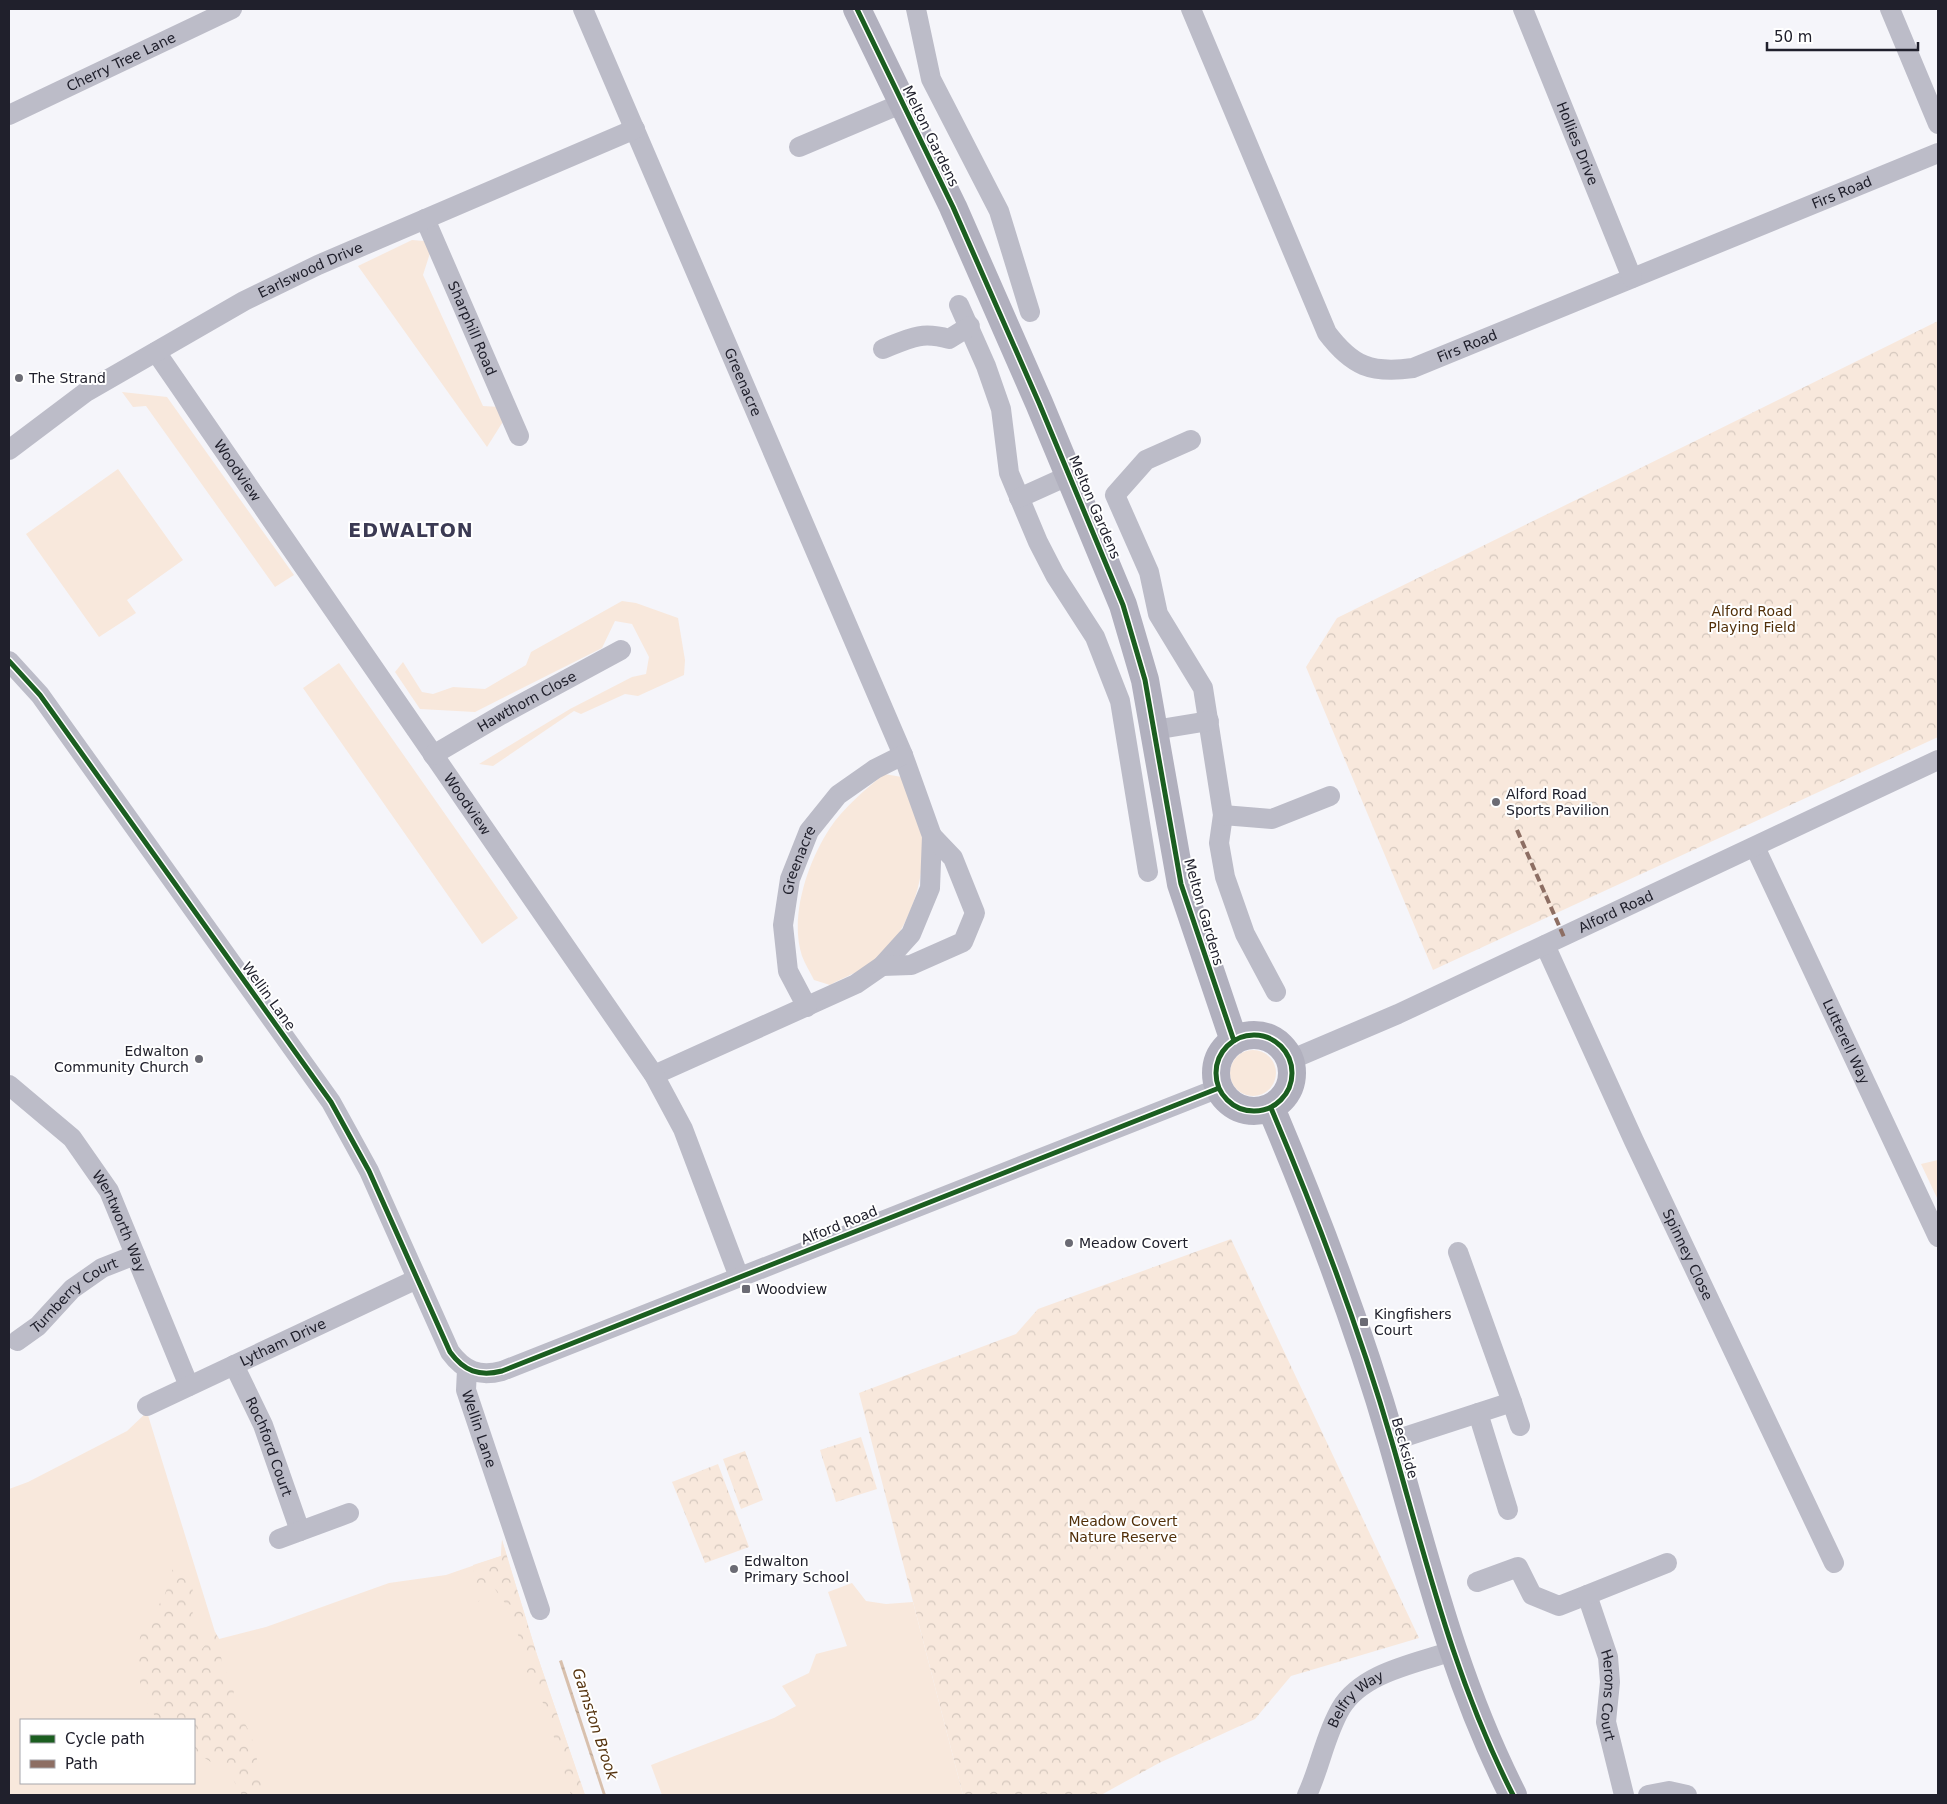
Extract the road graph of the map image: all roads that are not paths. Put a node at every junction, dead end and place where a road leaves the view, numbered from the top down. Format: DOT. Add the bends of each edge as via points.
graph roads {
  1 [pos="232,9"];
  2 [pos="583,9"];
  3 [pos="856,9"];
  4 [pos="916,9"];
  5 [pos="1191,9"];
  6 [pos="1523,9"];
  7 [pos="1890,9"];
  8 [pos="903,103"];
  9 [pos="9,115"];
  10 [pos="1938,124"];
  11 [pos="635,129"];
  12 [pos="799,147"];
  13 [pos="1938,153"];
  14 [pos="425,219"];
  15 [pos="1632,278"];
  16 [pos="960,305"];
  17 [pos="1030,312"];
  18 [pos="970,326"];
  19 [pos="883,348"];
  20 [pos="156,352"];
  21 [pos="518,436"];
  22 [pos="1190,440"];
  23 [pos="9,450"];
  24 [pos="1070,475"];
  25 [pos="1019,498"];
  26 [pos="621,650"];
  27 [pos="9,660"];
  28 [pos="1209,721"];
  29 [pos="1154,730"];
  30 [pos="434,755"];
  31 [pos="903,755"];
  32 [pos="1938,760"];
  33 [pos="1330,796"];
  34 [pos="1223,815"];
  35 [pos="932,836"];
  36 [pos="1755,847"];
  37 [pos="1148,872"];
  38 [pos="1544,946"];
  39 [pos="882,966"];
  40 [pos="1276,992"];
  41 [pos="806,1007"];
  42 [pos="1234,1041"];
  43 [pos="1290,1060"];
  44 [pos="654,1075"];
  45 [pos="9,1085"];
  46 [pos="1219,1088"];
  47 [pos="1271,1108"];
  48 [pos="1938,1237"];
  49 [pos="1458,1252"];
  50 [pos="135,1256"];
  51 [pos="739,1277"];
  52 [pos="417,1279"];
  53 [pos="17,1341"];
  54 [pos="234,1365"];
  55 [pos="467,1370"];
  56 [pos="189,1386"];
  57 [pos="1512,1402"];
  58 [pos="147,1406"];
  59 [pos="1478,1413"];
  60 [pos="1520,1426"];
  61 [pos="1392,1441"];
  62 [pos="1508,1510"];
  63 [pos="349,1512"];
  64 [pos="300,1531"];
  65 [pos="279,1539"];
  66 [pos="1834,1562"];
  67 [pos="1667,1563"];
  68 [pos="1477,1582"];
  69 [pos="1587,1595"];
  70 [pos="540,1610"];
  71 [pos="1452,1651"];
  72 [pos="1307,1795"];
  73 [pos="1513,1795"];
  74 [pos="1624,1795"];
  75 [pos="1648,1795"];
  76 [pos="1687,1795"];
  1 -- 9 [label="street, Cherry Tree Lane"];
  2 -- 11 [label="street, Greenacre"];
  3 -- 8 [label="street, Melton Gardens"];
  4 -- 17 [label="street, Melton Gardens" via="931,79 1000,211"];
  5 -- 15 [label="street, Firs Road" via="1327,333 1352,360 1375,370 1413,368"];
  6 -- 15 [label="street, Hollies Drive"];
  7 -- 10 [label="street"];
  8 -- 12 [label="street, Melton Gardens"];
  8 -- 24 [label="street, Melton Gardens" via="953,207"];
  11 -- 14 [label="street, Earlswood Drive"];
  11 -- 31 [label="street, Greenacre"];
  13 -- 15 [label="street, Firs Road"];
  14 -- 20 [label="street, Earlswood Drive" via="244,301"];
  14 -- 21 [label="street, Sharphill Road"];
  16 -- 18 [label="street"];
  18 -- 19 [label="street" via="949,339 919,334"];
  18 -- 25 [label="street" via="1001,409 1010,473"];
  20 -- 23 [label="street, Earlswood Drive" via="86,392"];
  20 -- 30 [label="street, Woodview"];
  22 -- 28 [label="street, Melton Gardens" via="1146,460 1115,495 1149,572 1158,614 1203,688"];
  24 -- 25 [label="street, Melton Gardens"];
  24 -- 29 [label="street, Melton Gardens" via="1123,604 1145,680"];
  25 -- 37 [label="street" via="1054,575 1095,637 1120,701"];
  26 -- 30 [label="street, Hawthorn Close"];
  27 -- 52 [label="street, Wellin Lane" via="40,695 331,1102 368,1171"];
  28 -- 29 [label="street"];
  28 -- 34 [label="street, Melton Gardens"];
  29 -- 42 [label="street, Melton Gardens" via="1181,884"];
  30 -- 44 [label="street, Woodview"];
  31 -- 35 [label="street, Greenacre"];
  31 -- 41 [label="street, Greenacre" via="875,769 838,795 809,831 790,879 783,925 788,971"];
  32 -- 36 [label="street, Alford Road"];
  33 -- 34 [label="street" via="1272,819"];
  34 -- 40 [label="street, Melton Gardens" via="1219,843 1225,877 1246,934"];
  35 -- 39 [label="street, Greenacre" via="930,888 911,934"];
  35 -- 39 [label="street, Greenacre" via="953,858 976,913 963,942 911,966"];
  36 -- 38 [label="street, Alford Road"];
  36 -- 48 [label="street, Lutterell Way"];
  38 -- 43 [label="street, Alford Road"];
  38 -- 66 [label="street, Spinney Close"];
  39 -- 41 [label="street, Greenacre" via="856,984"];
  41 -- 44 [label="street, Greenacre"];
  42 -- 43 [label="street" via="1250,1035 1266,1037 1281,1046"];
  42 -- 46 [label="street" via="1218,1062"];
  43 -- 47 [label="street" via="1292,1078 1285,1096"];
  44 -- 51 [label="street, Woodview" via="683,1129"];
  45 -- 50 [label="street, Wentworth Way" via="72,1138 109,1191"];
  46 -- 47 [label="street" via="1227,1101 1240,1109 1256,1112"];
  46 -- 51 [label="street, Alford Road"];
  47 -- 61 [label="street, Beckside" via="1322,1232"];
  49 -- 57 [label="street"];
  50 -- 53 [label="street, Turnberry Court" via="102,1268 72,1289 38,1326"];
  50 -- 56 [label="street, Wentworth Way"];
  51 -- 55 [label="street, Alford Road" via="502,1371 480,1374"];
  52 -- 54 [label="street, Lytham Drive"];
  52 -- 55 [label="street, Wellin Lane" via="450,1352"];
  54 -- 56 [label="street, Lytham Drive"];
  54 -- 64 [label="street, Rochford Court" via="264,1425"];
  55 -- 70 [label="street, Wellin Lane" via="466,1390"];
  56 -- 58 [label="street, Lytham Drive"];
  57 -- 59 [label="street"];
  57 -- 60 [label="street"];
  59 -- 61 [label="street"];
  59 -- 62 [label="street"];
  61 -- 71 [label="street, Beckside"];
  63 -- 64 [label="street"];
  64 -- 65 [label="street"];
  67 -- 69 [label="street"];
  68 -- 69 [label="street" via="1518,1567 1532,1595 1559,1606"];
  69 -- 74 [label="street, Herons Court" via="1608,1657 1610,1682 1606,1722"];
  71 -- 72 [label="street, Belfry Way" via="1378,1676 1363,1685 1341,1708"];
  71 -- 73 [label="street, Beckside" via="1495,1761"];
  75 -- 76 [label="street" via="1669,1791"];
}
